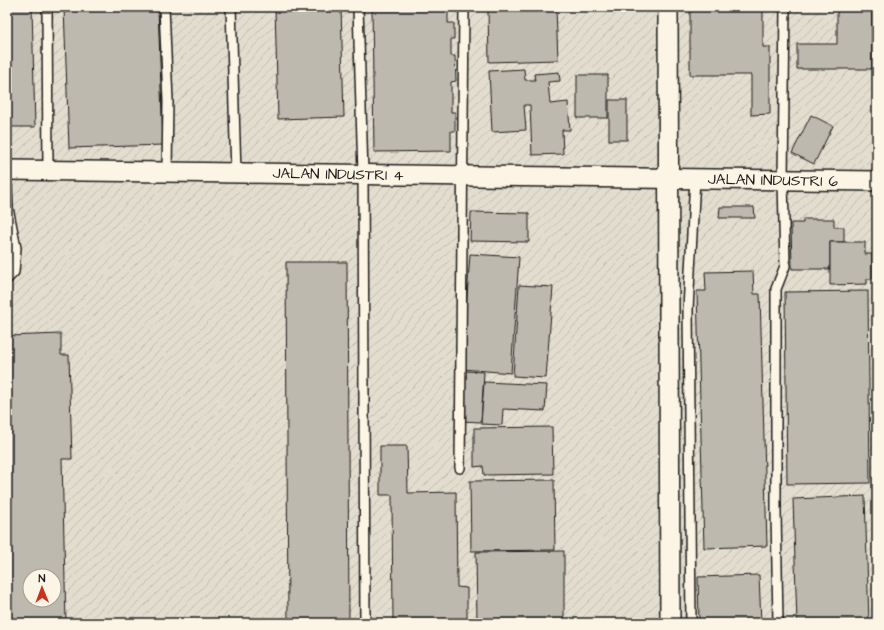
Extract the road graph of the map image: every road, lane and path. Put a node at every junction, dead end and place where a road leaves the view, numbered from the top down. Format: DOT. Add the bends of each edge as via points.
graph roads {
  1 [pos="47,7"];
  2 [pos="164,7"];
  3 [pos="232,7"];
  4 [pos="358,7"];
  5 [pos="464,7"];
  6 [pos="668,7"];
  7 [pos="785,7"];
  8 [pos="7,170"];
  9 [pos="48,170"];
  10 [pos="167,172"];
  11 [pos="236,173"];
  12 [pos="363,174"];
  13 [pos="463,176"];
  14 [pos="670,178"];
  15 [pos="695,178"];
  16 [pos="783,180"];
  17 [pos="877,181"];
  18 [pos="7,186"];
  19 [pos="7,279"];
  20 [pos="460,468"];
  21 [pos="365,623"];
  22 [pos="670,623"];
  23 [pos="691,623"];
  24 [pos="778,623"];
  1 -- 9 [label="lane"];
  2 -- 10 [label="lane" via="168,101"];
  3 -- 11 [label="lane"];
  4 -- 12 [label="lane"];
  5 -- 13 [label="lane"];
  6 -- 14 [label="street"];
  7 -- 16 [label="lane"];
  8 -- 9 [label="street, JALAN INDUSTRI 4"];
  9 -- 10 [label="street, JALAN INDUSTRI 4"];
  10 -- 11 [label="street, JALAN INDUSTRI 4"];
  11 -- 12 [label="street, JALAN INDUSTRI 4"];
  12 -- 13 [label="street, JALAN INDUSTRI 4"];
  12 -- 21 [label="lane"];
  13 -- 14 [label="street, JALAN INDUSTRI 4"];
  13 -- 20 [label="lane"];
  14 -- 15 [label="street, JALAN INDUSTRI 6"];
  14 -- 22 [label="street"];
  15 -- 16 [label="street, JALAN INDUSTRI 6"];
  15 -- 23 [label="lane" via="688,309"];
  16 -- 17 [label="street, JALAN INDUSTRI 6"];
  16 -- 24 [label="lane" via="785,266 776,290"];
  18 -- 19 [label="lane" via="8,208 16,248 14,272"];
}
